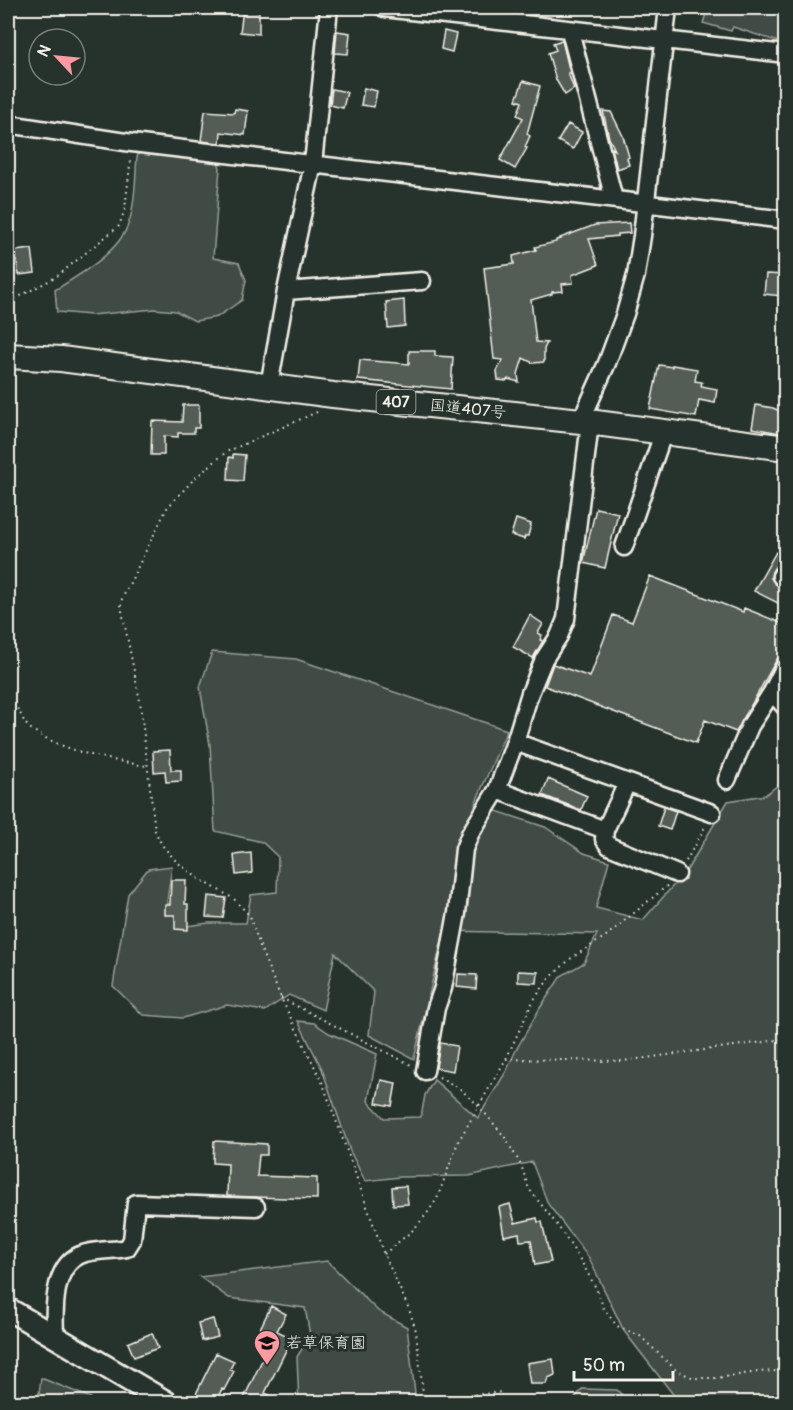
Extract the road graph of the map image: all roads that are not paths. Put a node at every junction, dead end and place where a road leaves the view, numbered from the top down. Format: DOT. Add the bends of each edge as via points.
graph roads {
  1 [pos="329,8"];
  2 [pos="384,8"];
  3 [pos="668,8"];
  4 [pos="447,11"];
  5 [pos="570,31"];
  6 [pos="664,41"];
  7 [pos="786,54"];
  8 [pos="8,124"];
  9 [pos="313,164"];
  10 [pos="614,199"];
  11 [pos="646,204"];
  12 [pos="786,220"];
  13 [pos="422,281"];
  14 [pos="286,291"];
  15 [pos="8,356"];
  16 [pos="269,386"];
  17 [pos="585,422"];
  18 [pos="664,431"];
  19 [pos="786,448"];
  20 [pos="624,547"];
  21 [pos="784,672"];
  22 [pos="772,692"];
  23 [pos="786,708"];
  24 [pos="515,742"];
  25 [pos="727,780"];
  26 [pos="627,783"];
  27 [pos="496,790"];
  28 [pos="712,813"];
  29 [pos="605,830"];
  30 [pos="677,874"];
  31 [pos="425,1071"];
  32 [pos="256,1207"];
  33 [pos="8,1309"];
  34 [pos="55,1337"];
  35 [pos="166,1402"];
  1 -- 9 [label="street"];
  2 -- 4 [label="street"];
  3 -- 6 [label="street"];
  4 -- 5 [label="street"];
  5 -- 6 [label="street"];
  5 -- 10 [label="street"];
  6 -- 7 [label="street"];
  6 -- 11 [label="street"];
  8 -- 9 [label="street"];
  9 -- 10 [label="street"];
  9 -- 14 [label="street"];
  10 -- 11 [label="street"];
  11 -- 12 [label="street"];
  11 -- 17 [label="street" via="636,275"];
  13 -- 14 [label="street"];
  14 -- 16 [label="street"];
  15 -- 16 [label="highway, 国道407号 / 407" via="62,359"];
  16 -- 17 [label="highway, 国道407号 / 407"];
  17 -- 18 [label="highway, 国道407号 / 407"];
  17 -- 24 [label="street" via="566,619 544,659"];
  18 -- 19 [label="highway, 国道407号 / 407"];
  18 -- 20 [label="street"];
  21 -- 22 [label="street"];
  22 -- 23 [label="street"];
  22 -- 25 [label="street" via="750,726"];
  24 -- 26 [label="street"];
  24 -- 27 [label="street"];
  26 -- 28 [label="street"];
  26 -- 29 [label="street"];
  27 -- 29 [label="street"];
  27 -- 31 [label="street" via="465,849 457,913"];
  29 -- 30 [label="street" via="609,846"];
  32 -- 34 [label="street" via="136,1203 132,1240 127,1248 79,1255 68,1264 54,1304"];
  33 -- 34 [label="main road"];
  34 -- 35 [label="main road"];
}
